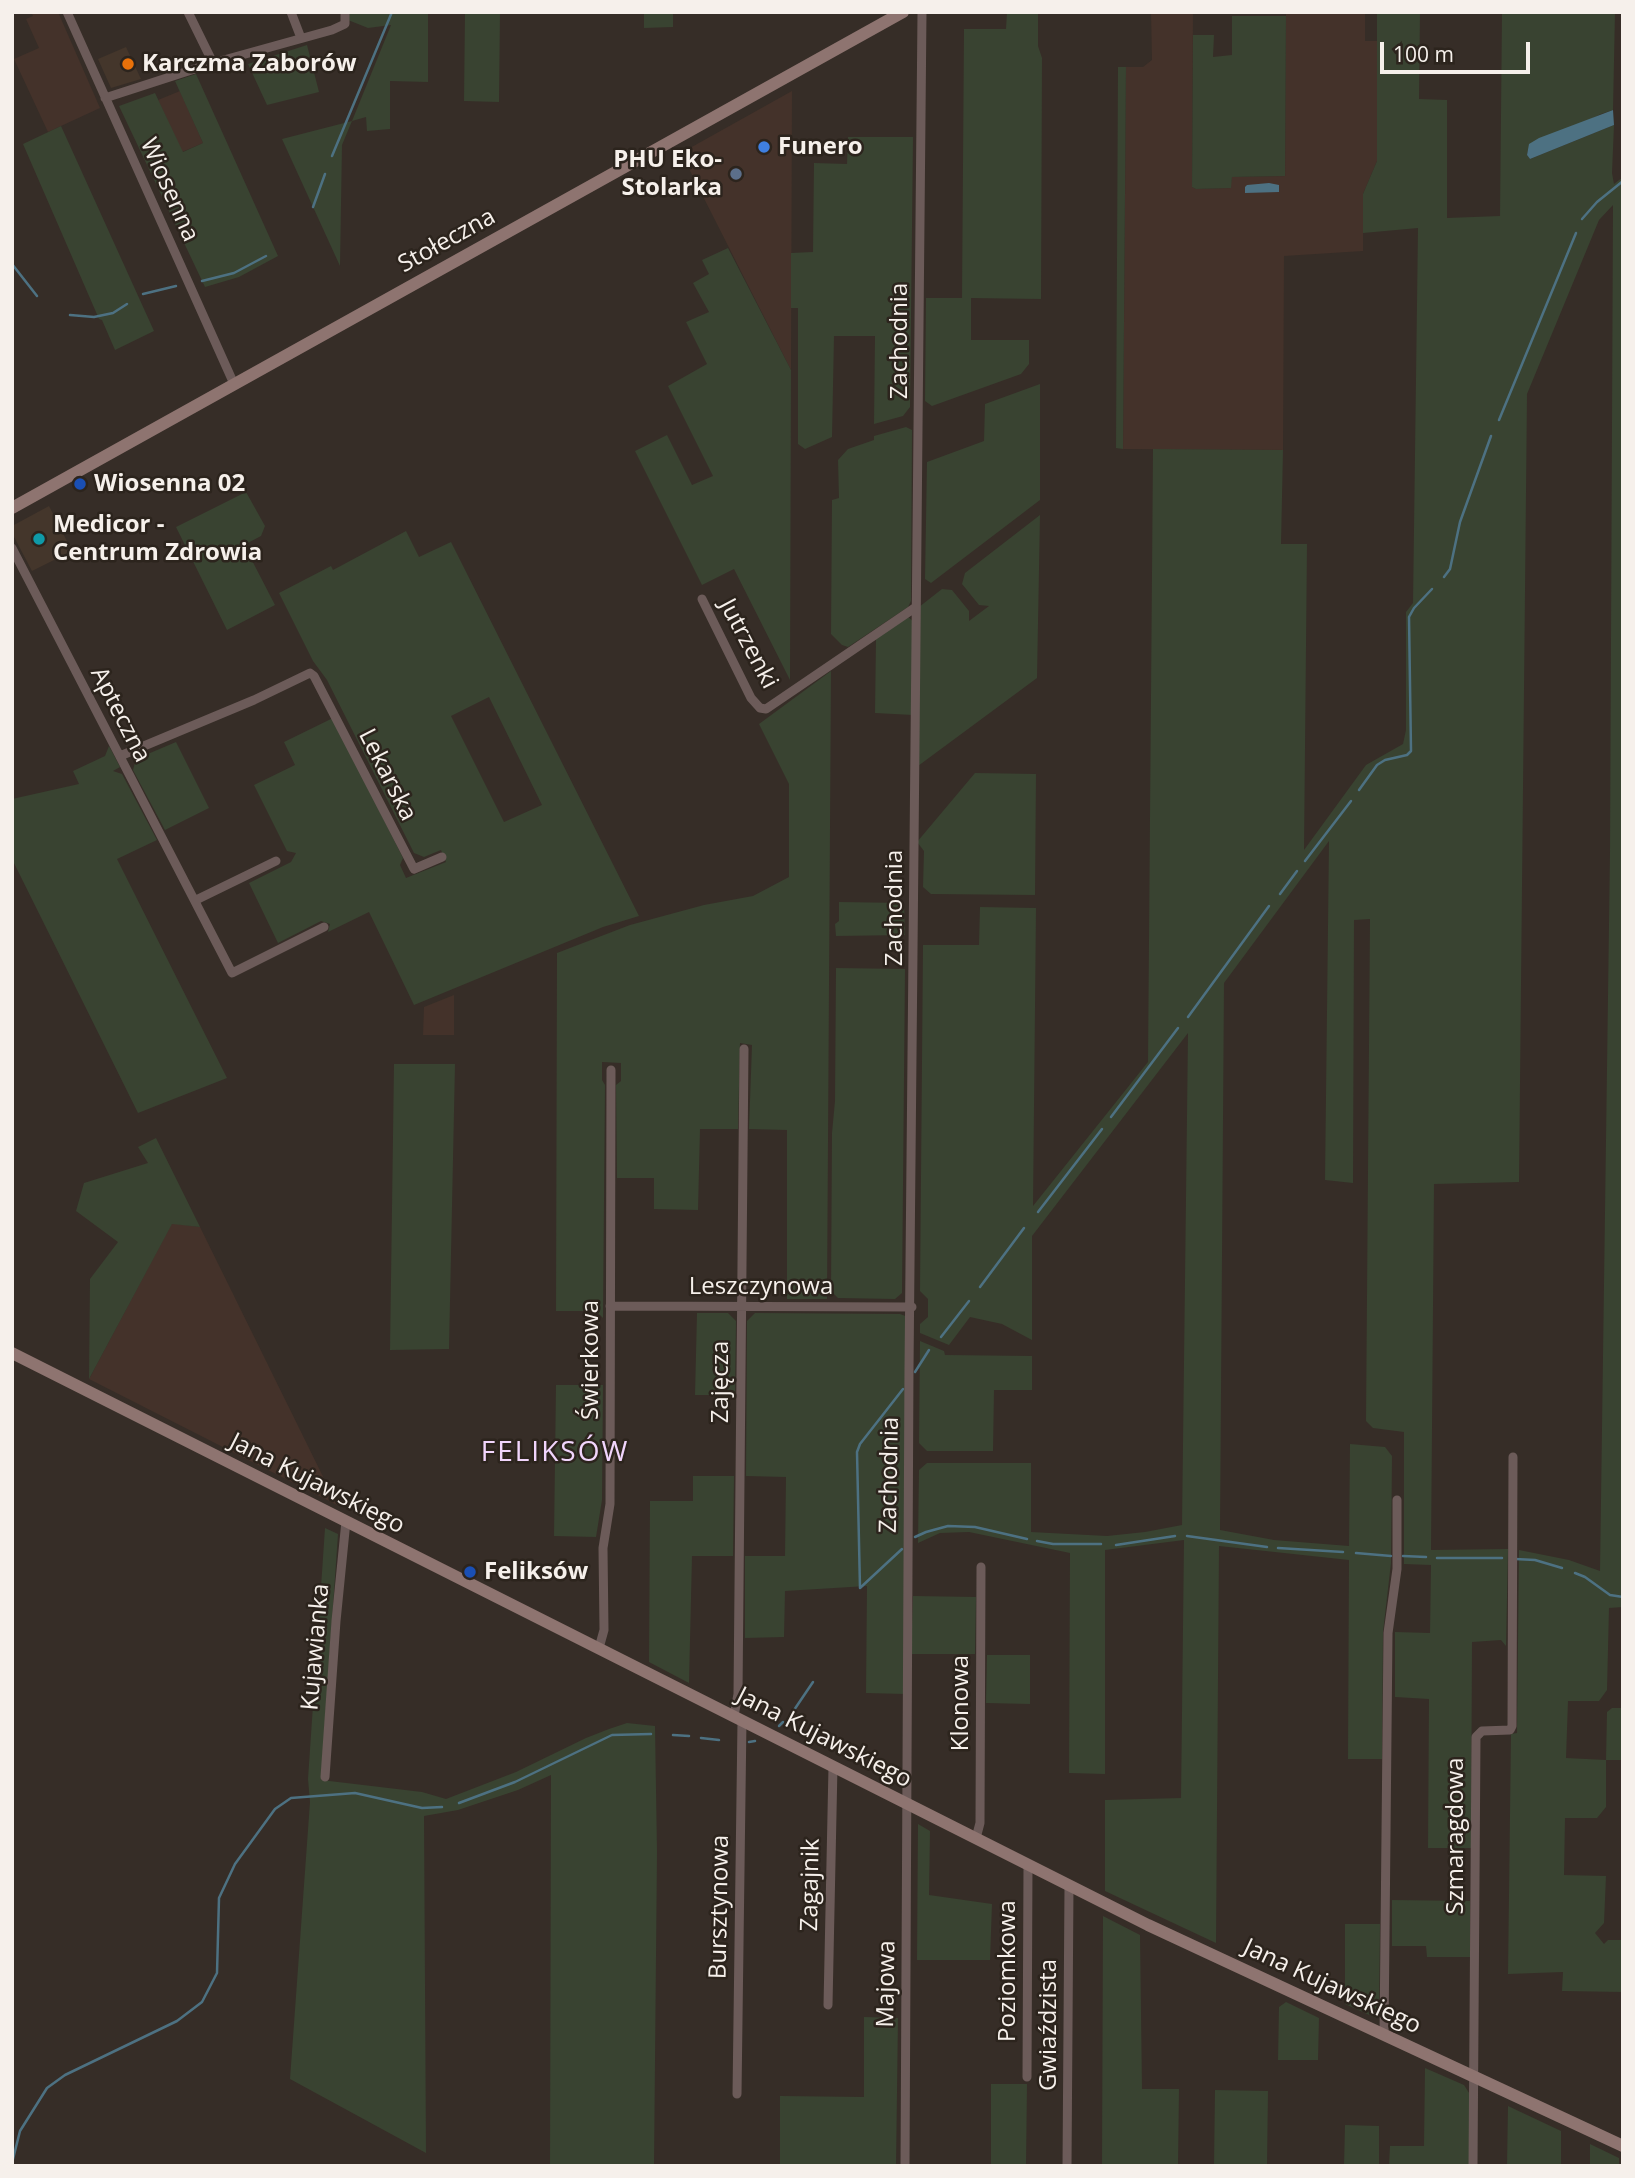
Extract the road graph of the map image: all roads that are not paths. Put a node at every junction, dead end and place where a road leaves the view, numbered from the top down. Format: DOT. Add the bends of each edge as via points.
graph roads {
  1 [pos="67,12"];
  2 [pos="188,12"];
  3 [pos="291,12"];
  4 [pos="345,12"];
  5 [pos="903,12"];
  6 [pos="922,12"];
  7 [pos="302,38"];
  8 [pos="213,63"];
  9 [pos="106,98"];
  10 [pos="234,384"];
  11 [pos="12,508"];
  12 [pos="12,548"];
  13 [pos="702,599"];
  14 [pos="916,607"];
  15 [pos="120,757"];
  16 [pos="442,857"];
  17 [pos="276,861"];
  18 [pos="196,900"];
  19 [pos="324,927"];
  20 [pos="744,1049"];
  21 [pos="611,1070"];
  22 [pos="610,1306"];
  23 [pos="740,1306"];
  24 [pos="912,1307"];
  25 [pos="12,1353"];
  26 [pos="1513,1457"];
  27 [pos="1397,1500"];
  28 [pos="346,1521"];
  29 [pos="981,1567"];
  30 [pos="599,1648"];
  31 [pos="738,1718"];
  32 [pos="833,1766"];
  33 [pos="325,1777"];
  34 [pos="907,1804"];
  35 [pos="976,1838"];
  36 [pos="1028,1865"];
  37 [pos="1069,1885"];
  38 [pos="828,2005"];
  39 [pos="1384,2034"];
  40 [pos="1027,2077"];
  41 [pos="1474,2077"];
  42 [pos="737,2094"];
  43 [pos="1623,2146"];
  44 [pos="905,2166"];
  45 [pos="1067,2166"];
  46 [pos="1474,2166"];
  1 -- 9 [label="street, Wiosenna"];
  2 -- 8 [label="street"];
  3 -- 7 [label="street"];
  4 -- 7 [label="street" via="345,23"];
  5 -- 10 [label="main road, Stołeczna"];
  6 -- 14 [label="street, Zachodnia"];
  7 -- 8 [label="street"];
  8 -- 9 [label="street"];
  9 -- 10 [label="street, Wiosenna"];
  10 -- 11 [label="main road, Stołeczna"];
  12 -- 15 [label="street, Apteczna"];
  13 -- 14 [label="street, Jutrzenki" via="751,698 766,709"];
  14 -- 24 [label="street, Zachodnia"];
  15 -- 16 [label="street, Lekarska" via="310,673 414,869"];
  15 -- 18 [label="street, Apteczna"];
  17 -- 18 [label="street"];
  18 -- 19 [label="street, Apteczna" via="232,973"];
  20 -- 23 [label="street, Zajęcza"];
  21 -- 22 [label="street, Świerkowa"];
  22 -- 23 [label="street, Leszczynowa"];
  22 -- 30 [label="street, Świerkowa" via="610,1504 603,1548 604,1630"];
  23 -- 24 [label="street, Leszczynowa"];
  23 -- 31 [label="street, Zajęcza"];
  24 -- 34 [label="street, Zachodnia"];
  25 -- 28 [label="main road, Jana Kujawskiego"];
  26 -- 41 [label="street, Szmaragdowa" via="1512,1726 1510,1730 1482,1731 1476,1737"];
  27 -- 39 [label="street" via="1398,1569 1388,1633"];
  28 -- 30 [label="main road, Jana Kujawskiego"];
  28 -- 33 [label="street, Kujawianka"];
  29 -- 35 [label="street, Klonowa" via="980,1823"];
  30 -- 31 [label="main road, Jana Kujawskiego"];
  31 -- 32 [label="main road, Jana Kujawskiego"];
  31 -- 42 [label="street, Bursztynowa"];
  32 -- 34 [label="main road, Jana Kujawskiego"];
  32 -- 38 [label="street, Zagajnik"];
  34 -- 35 [label="main road, Jana Kujawskiego"];
  34 -- 44 [label="street, Majowa"];
  35 -- 36 [label="main road, Jana Kujawskiego"];
  36 -- 37 [label="main road, Jana Kujawskiego"];
  36 -- 40 [label="street, Poziomkowa"];
  37 -- 39 [label="main road, Jana Kujawskiego"];
  37 -- 45 [label="street, Gwiaździsta"];
  39 -- 41 [label="main road, Jana Kujawskiego"];
  41 -- 43 [label="main road, Jana Kujawskiego"];
  41 -- 46 [label="street"];
}
